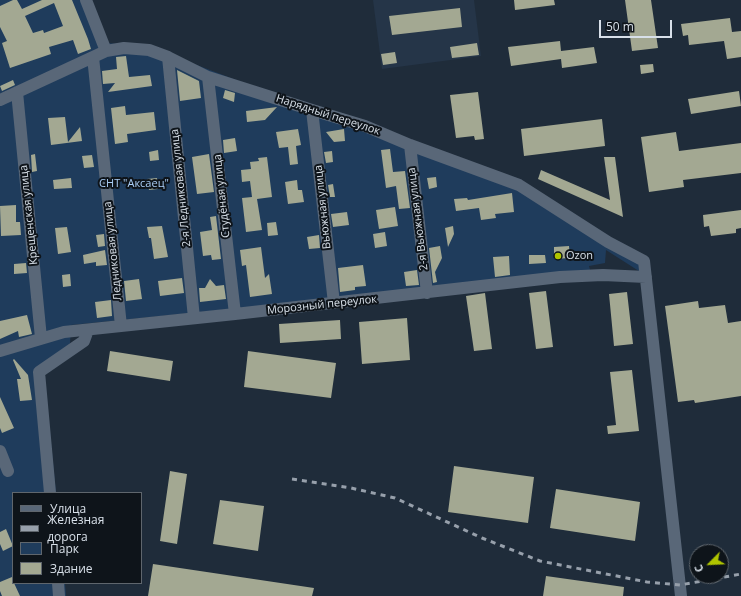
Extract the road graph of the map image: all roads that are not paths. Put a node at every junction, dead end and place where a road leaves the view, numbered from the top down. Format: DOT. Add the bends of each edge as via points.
graph roads {
  1 [pos="86,0"];
  2 [pos="106,51"];
  3 [pos="93,57"];
  4 [pos="168,57"];
  5 [pos="208,76"];
  6 [pos="17,92"];
  7 [pos="0,100"];
  8 [pos="312,110"];
  9 [pos="410,145"];
  10 [pos="646,278"];
  11 [pos="427,293"];
  12 [pos="334,303"];
  13 [pos="235,314"];
  14 [pos="194,318"];
  15 [pos="121,326"];
  16 [pos="88,330"];
  17 [pos="41,338"];
  18 [pos="0,351"];
  19 [pos="0,451"];
  20 [pos="8,471"];
  21 [pos="50,492"];
  22 [pos="58,584"];
  23 [pos="59,596"];
  24 [pos="681,596"];
  1 -- 2 [label="street"];
  2 -- 3 [label="street, Нарядный переулок"];
  2 -- 4 [label="street, Нарядный переулок" via="124,48 149,50"];
  3 -- 6 [label="street, Нарядный переулок"];
  3 -- 15 [label="street, Ледниковая улица"];
  4 -- 5 [label="street, Нарядный переулок"];
  4 -- 14 [label="street, 2-я Ледниковая улица"];
  5 -- 8 [label="street, Нарядный переулок"];
  5 -- 13 [label="street, Студёная улица"];
  6 -- 7 [label="street, Нарядный переулок"];
  6 -- 17 [label="street, Крещенская улица"];
  8 -- 9 [label="street, Нарядный переулок" via="365,126"];
  8 -- 12 [label="street, Вьюжная улица"];
  9 -- 10 [label="street, Нарядный переулок" via="519,185 608,242 644,261"];
  9 -- 11 [label="street, 2-я Вьюжная улица"];
  10 -- 11 [label="street, Морозный переулок" via="603,275 560,277"];
  10 -- 24 [label="street"];
  11 -- 12 [label="street, Морозный переулок"];
  12 -- 13 [label="street, Морозный переулок"];
  13 -- 14 [label="street, Морозный переулок"];
  14 -- 15 [label="street, Морозный переулок"];
  15 -- 16 [label="street, Морозный переулок"];
  16 -- 17 [label="street, Морозный переулок" via="64,332"];
  16 -- 21 [label="street" via="84,341 39,372"];
  17 -- 18 [label="street, Морозный переулок"];
  19 -- 20 [label="street"];
  22 -- 23 [label="street"];
}
